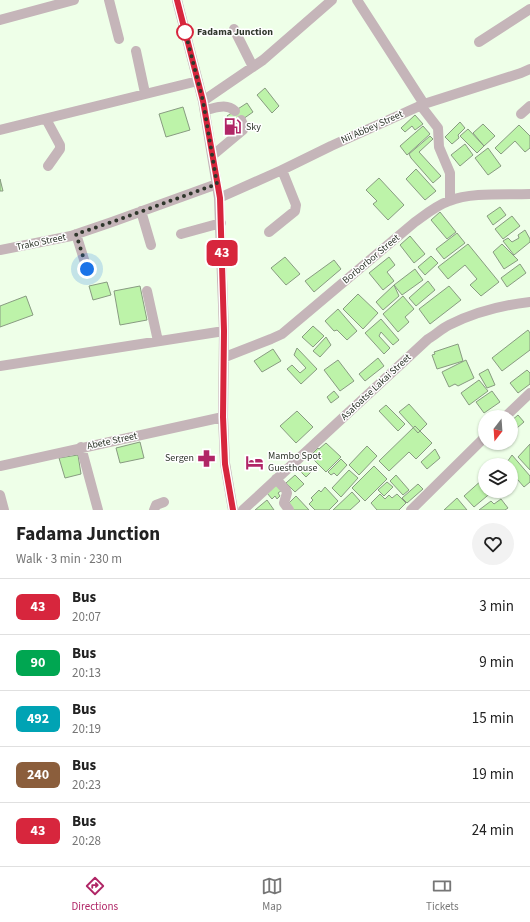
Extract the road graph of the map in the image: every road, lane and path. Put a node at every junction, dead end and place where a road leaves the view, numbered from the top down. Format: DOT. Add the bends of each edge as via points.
graph roads {
  1 [pos="74,0"];
  2 [pos="109,0"];
  3 [pos="177,0"];
  4 [pos="332,0"];
  5 [pos="357,0"];
  6 [pos="530,9"];
  7 [pos="0,20"];
  8 [pos="234,29"];
  9 [pos="119,39"];
  10 [pos="479,42"];
  11 [pos="136,51"];
  12 [pos="253,67"];
  13 [pos="530,69"];
  14 [pos="198,81"];
  15 [pos="145,93"];
  16 [pos="422,105"];
  17 [pos="204,106"];
  18 [pos="530,106"];
  19 [pos="235,111"];
  20 [pos="521,114"];
  21 [pos="46,119"];
  22 [pos="241,120"];
  23 [pos="0,130"];
  24 [pos="213,155"];
  25 [pos="48,166"];
  26 [pos="282,170"];
  27 [pos="217,184"];
  28 [pos="530,194"];
  29 [pos="220,198"];
  30 [pos="450,200"];
  31 [pos="141,211"];
  32 [pos="220,223"];
  33 [pos="269,232"];
  34 [pos="76,234"];
  35 [pos="181,234"];
  36 [pos="151,245"];
  37 [pos="0,250"];
  38 [pos="87,269"];
  39 [pos="147,291"];
  40 [pos="530,302"];
  41 [pos="224,331"];
  42 [pos="158,342"];
  43 [pos="225,357"];
  44 [pos="0,366"];
  45 [pos="530,393"];
  46 [pos="512,410"];
  47 [pos="223,417"];
  48 [pos="478,444"];
  49 [pos="81,447"];
  50 [pos="0,466"];
  51 [pos="276,479"];
  52 [pos="0,495"];
  53 [pos="164,502"];
  54 [pos="4,510"];
  55 [pos="98,510"];
  56 [pos="154,510"];
  57 [pos="233,510"];
  58 [pos="243,510"];
  59 [pos="289,510"];
  60 [pos="411,510"];
  1 -- 7 [label="street"];
  2 -- 9 [label="street"];
  3 -- 14 [label="street"];
  4 -- 12 [label="street"];
  5 -- 16 [label="street"];
  6 -- 10 [label="street"];
  8 -- 12 [label="street"];
  11 -- 15 [label="street"];
  12 -- 17 [label="street"];
  13 -- 16 [label="street, Nii Abbey Street"];
  14 -- 15 [label="street"];
  14 -- 17 [label="street"];
  15 -- 21 [label="street"];
  16 -- 26 [label="street, Nii Abbey Street"];
  16 -- 30 [label="street" via="438,128 439,147 450,172"];
  17 -- 19 [label="street" via="226,106"];
  17 -- 24 [label="street"];
  18 -- 20 [label="street"];
  21 -- 23 [label="street"];
  21 -- 25 [label="street" via="60,145"];
  22 -- 24 [label="street" via="243,130"];
  24 -- 27 [label="street"];
  26 -- 29 [label="street, Nii Abbey Street"];
  26 -- 33 [label="street" via="296,208"];
  27 -- 29 [label="street"];
  27 -- 31 [label="street, Trako Street"];
  28 -- 30 [label="street, Borborbor Street" via="468,196"];
  29 -- 32 [label="street"];
  30 -- 43 [label="street, Borborbor Street" via="415,222 282,334"];
  31 -- 34 [label="street, Trako Street"];
  31 -- 36 [label="street"];
  32 -- 35 [label="street"];
  32 -- 41 [label="street"];
  34 -- 37 [label="street, Trako Street"];
  34 -- 38 [label="street"];
  39 -- 42 [label="street"];
  40 -- 51 [label="street, Asafoatse Lakai Street" via="479,313 448,326 428,339"];
  41 -- 42 [label="street"];
  41 -- 43 [label="street"];
  42 -- 44 [label="street"];
  43 -- 47 [label="street"];
  45 -- 46 [label="street"];
  47 -- 49 [label="street, Abete Street"];
  47 -- 57 [label="street" via="225,464"];
  48 -- 60 [label="street"];
  49 -- 50 [label="street, Abete Street"];
  49 -- 55 [label="street"];
  51 -- 58 [label="street, Asafoatse Lakai Street"];
  51 -- 59 [label="street" via="286,490 284,503"];
  52 -- 54 [label="street"];
  53 -- 56 [label="street" via="156,505"];
}
